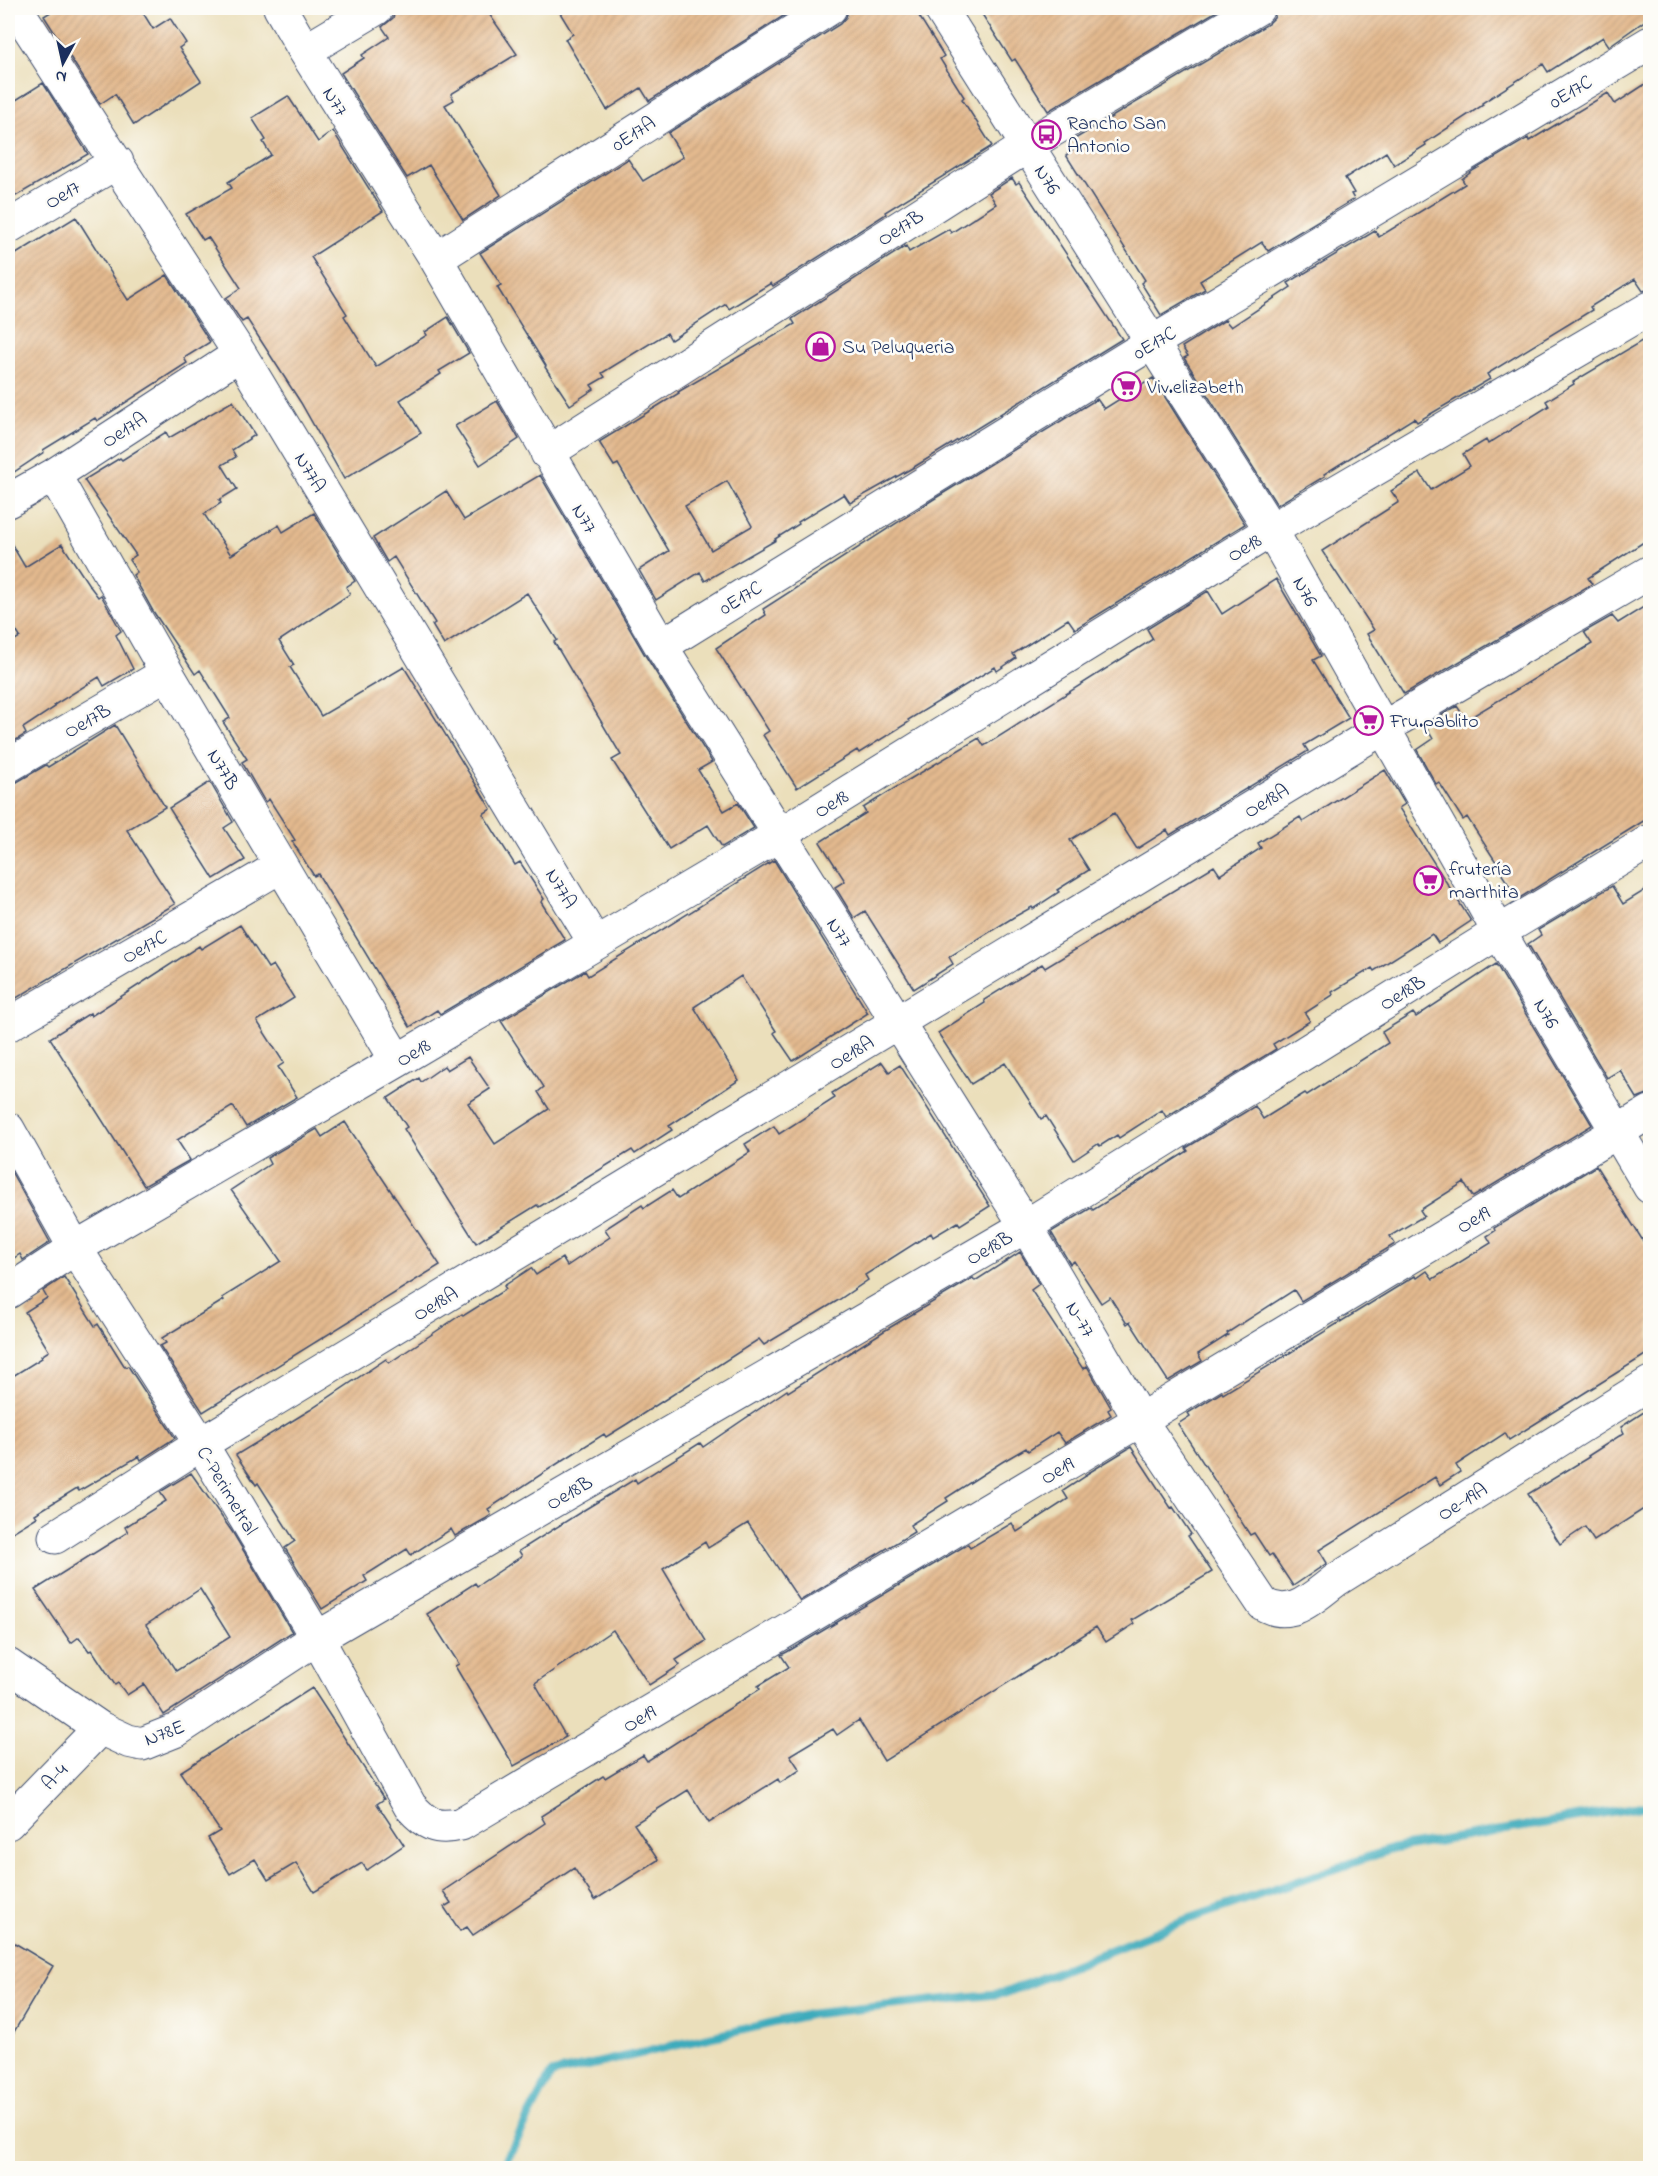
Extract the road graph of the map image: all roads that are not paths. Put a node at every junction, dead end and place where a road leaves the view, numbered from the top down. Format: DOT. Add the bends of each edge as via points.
graph roads {
  1 [pos="16,8"];
  2 [pos="280,8"];
  3 [pos="377,8"];
  4 [pos="830,8"];
  5 [pos="940,8"];
  6 [pos="1258,8"];
  7 [pos="1650,43"];
  8 [pos="305,51"];
  9 [pos="1027,146"];
  10 [pos="117,162"];
  11 [pos="8,227"];
  12 [pos="436,259"];
  13 [pos="1650,308"];
  14 [pos="1154,342"];
  15 [pos="240,354"];
  16 [pos="547,453"];
  17 [pos="54,476"];
  18 [pos="8,501"];
  19 [pos="1271,530"];
  20 [pos="1650,572"];
  21 [pos="661,646"];
  22 [pos="167,673"];
  23 [pos="1383,728"];
  24 [pos="8,766"];
  25 [pos="779,835"];
  26 [pos="1650,841"];
  27 [pos="281,866"];
  28 [pos="1499,932"];
  29 [pos="595,943"];
  30 [pos="898,1023"];
  31 [pos="8,1025"];
  32 [pos="397,1062"];
  33 [pos="1650,1112"];
  34 [pos="8,1129"];
  35 [pos="1617,1132"];
  36 [pos="1650,1187"];
  37 [pos="1026,1226"];
  38 [pos="75,1248"];
  39 [pos="8,1292"];
  40 [pos="1650,1383"];
  41 [pos="1140,1420"];
  42 [pos="201,1444"];
  43 [pos="55,1537"];
  44 [pos="1271,1609"];
  45 [pos="317,1638"];
  46 [pos="8,1665"];
  47 [pos="100,1728"];
  48 [pos="8,1823"];
  49 [pos="460,1824"];
  1 -- 10 [label="street, N77A"];
  2 -- 8 [label="street, N77"];
  3 -- 8 [label="street"];
  4 -- 12 [label="street, 0E17A"];
  5 -- 9 [label="street, N76"];
  6 -- 9 [label="street, Oe17B"];
  7 -- 14 [label="street, 0E17C"];
  8 -- 12 [label="street, N77"];
  9 -- 14 [label="street, N76"];
  9 -- 16 [label="street, Oe17B"];
  10 -- 11 [label="street, Oe17"];
  10 -- 15 [label="street, N77A"];
  12 -- 16 [label="street, N77"];
  13 -- 19 [label="street, Oe18"];
  14 -- 19 [label="street, N76"];
  14 -- 21 [label="street, 0E17C"];
  15 -- 17 [label="street, Oe17A"];
  15 -- 29 [label="street, N77A"];
  16 -- 21 [label="street, N77"];
  17 -- 18 [label="street, Oe17A"];
  17 -- 22 [label="street, N77B"];
  19 -- 23 [label="street, N76"];
  19 -- 25 [label="street, Oe18"];
  20 -- 23 [label="street, Oe18A"];
  21 -- 25 [label="street, N77"];
  22 -- 24 [label="street, Oe17B"];
  22 -- 27 [label="street, N77B"];
  23 -- 28 [label="street, N76"];
  23 -- 30 [label="street, Oe18A"];
  25 -- 29 [label="street, Oe18"];
  25 -- 30 [label="street, N77"];
  26 -- 28 [label="street, Oe18B"];
  27 -- 31 [label="street, Oe17C"];
  27 -- 32 [label="street, N77B"];
  28 -- 35 [label="street, N76"];
  28 -- 37 [label="street, Oe18B"];
  29 -- 32 [label="street, Oe18"];
  30 -- 37 [label="street, N-77"];
  30 -- 42 [label="street, Oe18A"];
  32 -- 38 [label="street, Oe18"];
  33 -- 35 [label="street, Oe19"];
  34 -- 38 [label="street, C-Perimetral"];
  35 -- 36 [label="street, N76"];
  35 -- 41 [label="street, Oe19"];
  37 -- 41 [label="street, N-77"];
  37 -- 45 [label="street, Oe18B"];
  38 -- 39 [label="street, Oe18"];
  38 -- 42 [label="street, C-Perimetral"];
  40 -- 44 [label="street, Oe-19A" via="1301,1605 1291,1610"];
  41 -- 44 [label="street, N-77" via="1256,1597"];
  41 -- 49 [label="street, Oe19"];
  42 -- 43 [label="street, Oe18A"];
  42 -- 45 [label="street, C-Perimetral"];
  45 -- 47 [label="street, N78E" via="177,1730 142,1744"];
  45 -- 49 [label="street, C-Perimetral" via="411,1806 422,1820 434,1826"];
  46 -- 47 [label="street, N78E"];
  47 -- 48 [label="street, A-4"];
}
